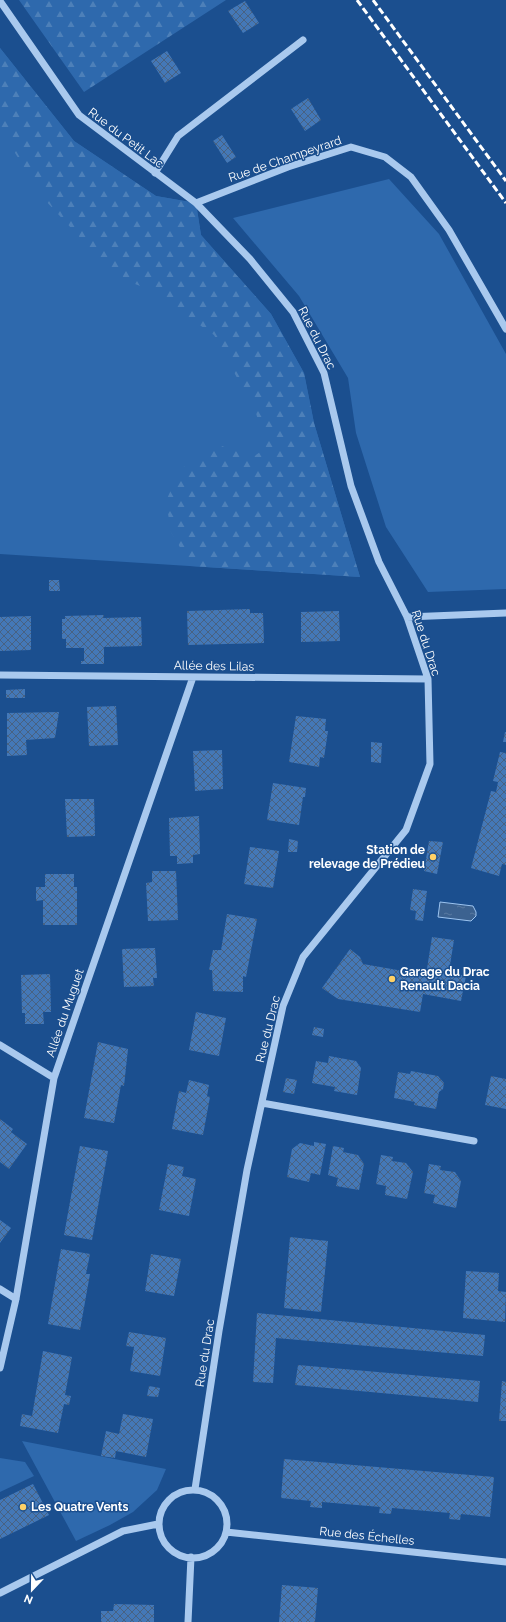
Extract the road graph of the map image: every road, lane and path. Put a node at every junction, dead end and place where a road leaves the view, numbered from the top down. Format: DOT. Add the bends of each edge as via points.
graph roads {
  1 [pos="0,1"];
  2 [pos="303,40"];
  3 [pos="154,173"];
  4 [pos="196,203"];
  5 [pos="506,329"];
  6 [pos="506,613"];
  7 [pos="407,617"];
  8 [pos="0,675"];
  9 [pos="193,677"];
  10 [pos="428,679"];
  11 [pos="0,1045"];
  12 [pos="54,1078"];
  13 [pos="262,1103"];
  14 [pos="474,1140"];
  15 [pos="0,1289"];
  16 [pos="16,1299"];
  17 [pos="0,1368"];
  18 [pos="195,1489"];
  19 [pos="158,1524"];
  20 [pos="226,1532"];
  21 [pos="191,1557"];
  22 [pos="506,1562"];
  23 [pos="0,1593"];
  24 [pos="188,1622"];
  1 -- 3 [label="street, Rue du Petit Lac" via="79,115"];
  2 -- 3 [label="street" via="178,136"];
  3 -- 4 [label="street, Rue du Petit Lac"];
  4 -- 5 [label="street, Rue de Champeyrard" via="288,167 351,147 385,157 411,177 449,230"];
  4 -- 7 [label="street, Rue du Drac" via="250,259 293,312 324,373 351,486 379,562"];
  6 -- 7 [label="street"];
  7 -- 10 [label="street, Rue du Drac"];
  8 -- 9 [label="street, Allée des Lilas"];
  9 -- 10 [label="street, Allée des Lilas"];
  9 -- 12 [label="street, Allée du Muguet"];
  10 -- 13 [label="street, Rue du Drac" via="430,764 406,830 303,957 283,1006"];
  11 -- 12 [label="street"];
  12 -- 16 [label="street, Allée du Muguet"];
  13 -- 14 [label="street"];
  13 -- 18 [label="street, Rue du Drac" via="245,1182 219,1331"];
  15 -- 16 [label="street"];
  16 -- 17 [label="street, Allée du Muguet"];
  18 -- 19 [label="street" via="178,1492 162,1508"];
  18 -- 20 [label="street" via="215,1497 227,1516"];
  19 -- 21 [label="street" via="164,1541 178,1554"];
  19 -- 23 [label="street" via="123,1531"];
  20 -- 21 [label="street" via="217,1548 203,1556"];
  20 -- 22 [label="street, Rue des Échelles"];
  21 -- 24 [label="street"];
}
